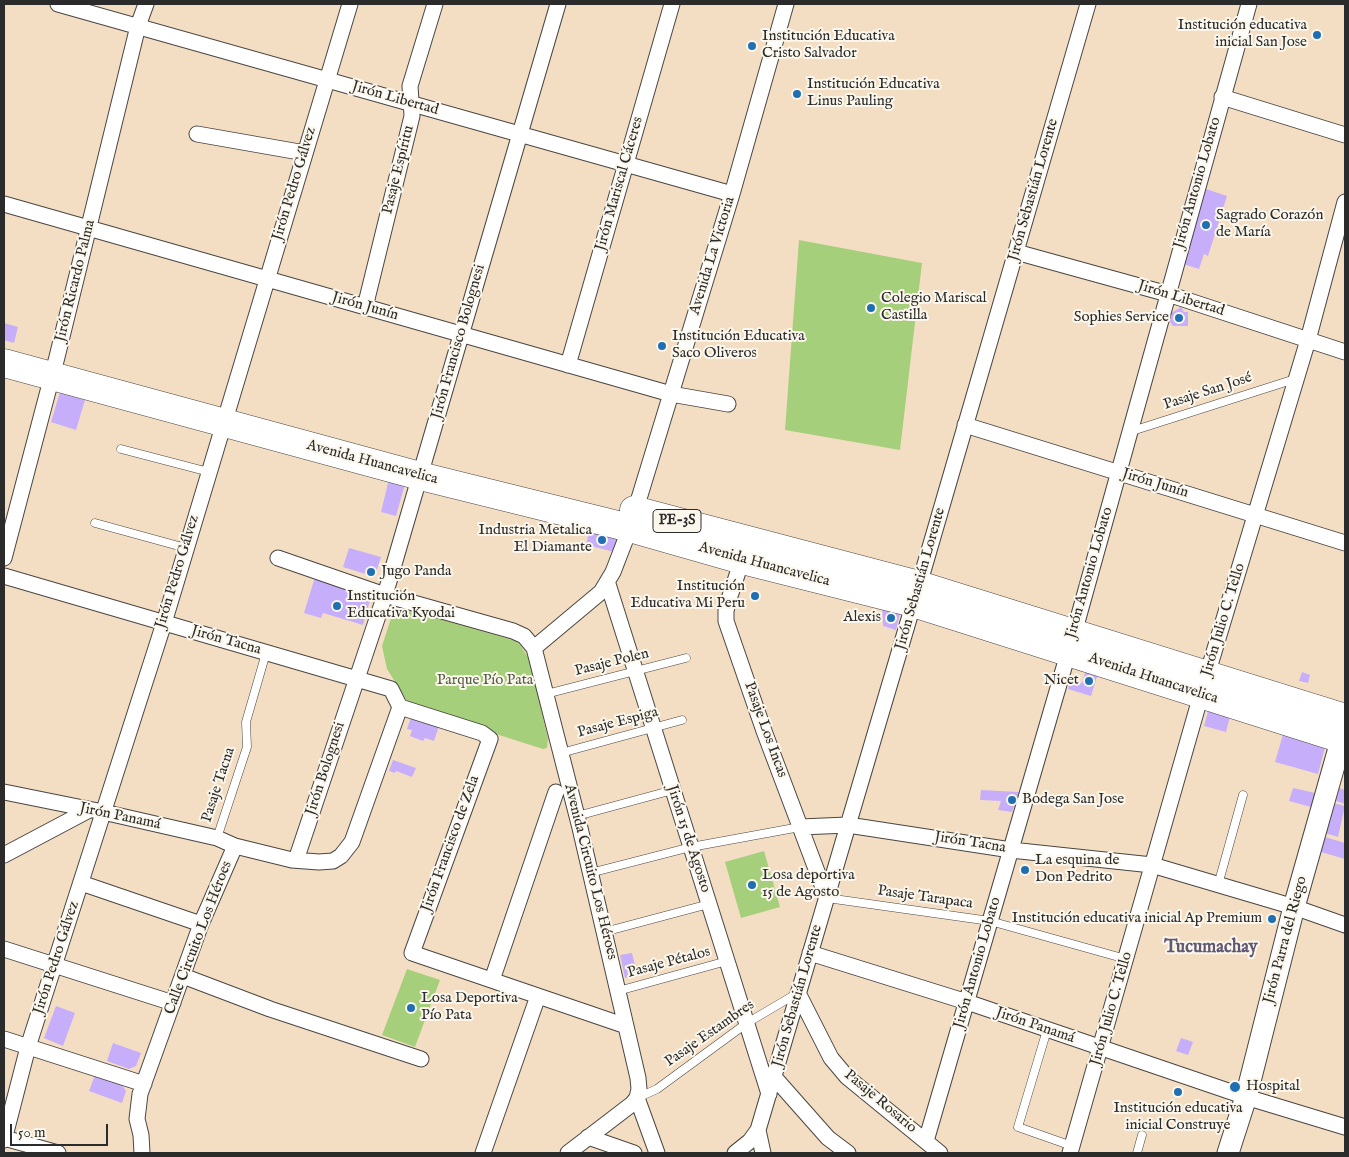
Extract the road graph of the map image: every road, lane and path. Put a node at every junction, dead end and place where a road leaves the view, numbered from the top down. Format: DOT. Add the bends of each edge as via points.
graph roads {
  1 [pos="58,4"];
  2 [pos="146,4"];
  3 [pos="350,4"];
  4 [pos="435,4"];
  5 [pos="558,4"];
  6 [pos="672,4"];
  7 [pos="786,4"];
  8 [pos="1088,4"];
  9 [pos="1249,4"];
  10 [pos="83,7"];
  11 [pos="138,26"];
  12 [pos="327,80"];
  13 [pos="1222,97"];
  14 [pos="410,103"];
  15 [pos="197,134"];
  16 [pos="520,134"];
  17 [pos="1345,135"];
  18 [pos="305,153"];
  19 [pos="626,164"];
  20 [pos="732,194"];
  21 [pos="1345,202"];
  22 [pos="4,204"];
  23 [pos="89,228"];
  24 [pos="1016,252"];
  25 [pos="267,279"];
  26 [pos="1168,294"];
  27 [pos="365,307"];
  28 [pos="461,335"];
  29 [pos="1308,340"];
  30 [pos="4,344"];
  31 [pos="1345,352"];
  32 [pos="4,363"];
  33 [pos="568,365"];
  34 [pos="54,366"];
  35 [pos="1295,379"];
  36 [pos="670,394"];
  37 [pos="728,404"];
  38 [pos="225,416"];
  39 [pos="965,425"];
  40 [pos="1129,432"];
  41 [pos="121,449"];
  42 [pos="422,468"];
  43 [pos="209,472"];
  44 [pos="1119,472"];
  45 [pos="1255,515"];
  46 [pos="632,519"];
  47 [pos="95,523"];
  48 [pos="1345,543"];
  49 [pos="186,548"];
  50 [pos="4,558"];
  51 [pos="278,558"];
  52 [pos="742,560"];
  53 [pos="4,576"];
  54 [pos="608,584"];
  55 [pos="916,594"];
  56 [pos="385,595"];
  57 [pos="164,622"];
  58 [pos="1071,643"];
  59 [pos="534,648"];
  60 [pos="266,652"];
  61 [pos="686,658"];
  62 [pos="636,671"];
  63 [pos="356,679"];
  64 [pos="1204,685"];
  65 [pos="546,694"];
  66 [pos="400,706"];
  67 [pos="682,720"];
  68 [pos="653,728"];
  69 [pos="1344,731"];
  70 [pos="561,753"];
  71 [pos="673,790"];
  72 [pos="4,792"];
  73 [pos="556,792"];
  74 [pos="1243,795"];
  75 [pos="96,811"];
  76 [pos="577,816"];
  77 [pos="848,825"];
  78 [pos="800,827"];
  79 [pos="217,838"];
  80 [pos="235,846"];
  81 [pos="691,847"];
  82 [pos="1011,850"];
  83 [pos="4,855"];
  84 [pos="296,860"];
  85 [pos="1152,865"];
  86 [pos="590,872"];
  87 [pos="81,883"];
  88 [pos="1218,884"];
  89 [pos="827,898"];
  90 [pos="709,904"];
  91 [pos="1294,907"];
  92 [pos="990,921"];
  93 [pos="201,924"];
  94 [pos="1345,925"];
  95 [pos="604,932"];
  96 [pos="4,949"];
  97 [pos="810,953"];
  98 [pos="1126,959"];
  99 [pos="727,962"];
  100 [pos="54,965"];
  101 [pos="183,976"];
  102 [pos="492,980"];
  103 [pos="618,991"];
  104 [pos="798,993"];
  105 [pos="538,996"];
  106 [pos="967,1002"];
  107 [pos="173,1003"];
  108 [pos="747,1023"];
  109 [pos="626,1026"];
  110 [pos="1046,1030"];
  111 [pos="4,1040"];
  112 [pos="28,1047"];
  113 [pos="1101,1049"];
  114 [pos="421,1059"];
  115 [pos="774,1077"];
  116 [pos="144,1084"];
  117 [pos="769,1094"];
  118 [pos="1246,1096"];
  119 [pos="637,1098"];
  120 [pos="1345,1127"];
  121 [pos="758,1130"];
  122 [pos="141,1135"];
  123 [pos="1142,1135"];
  124 [pos="588,1138"];
  125 [pos="828,1138"];
  126 [pos="4,1139"];
  127 [pos="926,1141"];
  128 [pos="1071,1149"];
  129 [pos="58,1153"];
  130 [pos="142,1153"];
  131 [pos="155,1153"];
  132 [pos="483,1153"];
  133 [pos="568,1153"];
  134 [pos="634,1153"];
  135 [pos="657,1153"];
  136 [pos="735,1153"];
  137 [pos="763,1153"];
  138 [pos="834,1153"];
  139 [pos="848,1153"];
  140 [pos="940,1153"];
  141 [pos="1137,1153"];
  142 [pos="1228,1153"];
  1 -- 10 [label="street, Jirón Libertad"];
  2 -- 11 [label="street, Jirón Ricardo Palma"];
  3 -- 12 [label="street, Jirón Pedro Gálvez"];
  4 -- 14 [label="street, Pasaje Espíritu" via="410,86"];
  5 -- 16 [label="street, Jirón Francisco Bolognesi"];
  6 -- 19 [label="street, Jirón Mariscal Cáceres"];
  7 -- 20 [label="street, Avenida La Victoria"];
  8 -- 24 [label="street, Jirón Sebastián Lorente"];
  9 -- 13 [label="street, Jirón Antonio Lobato"];
  10 -- 11 [label="street, Jirón Libertad"];
  11 -- 12 [label="street, Jirón Libertad"];
  11 -- 23 [label="street, Jirón Ricardo Palma"];
  12 -- 14 [label="street, Jirón Libertad"];
  12 -- 18 [label="street, Jirón Pedro Gálvez"];
  13 -- 17 [label="street"];
  13 -- 26 [label="street, Jirón Antonio Lobato"];
  14 -- 16 [label="street, Jirón Libertad"];
  14 -- 27 [label="street, Pasaje Espíritu" via="412,116"];
  15 -- 18 [label="street"];
  16 -- 19 [label="street, Jirón Libertad"];
  16 -- 28 [label="street, Jirón Francisco Bolognesi"];
  18 -- 25 [label="street, Jirón Pedro Gálvez"];
  19 -- 20 [label="street, Jirón Libertad"];
  19 -- 33 [label="street, Jirón Mariscal Cáceres"];
  20 -- 36 [label="street, Avenida La Victoria"];
  21 -- 29 [label="street, Jirón Julio C. Tello"];
  22 -- 23 [label="street, Jirón Junín"];
  23 -- 25 [label="street, Jirón Junín"];
  23 -- 34 [label="street, Jirón Ricardo Palma"];
  24 -- 26 [label="street, Jirón Libertad"];
  24 -- 39 [label="street, Jirón Sebastián Lorente"];
  25 -- 27 [label="street, Jirón Junín"];
  25 -- 38 [label="street, Jirón Pedro Gálvez"];
  26 -- 29 [label="street, Jirón Libertad"];
  26 -- 40 [label="street, Jirón Antonio Lobato"];
  27 -- 28 [label="street, Jirón Junín"];
  28 -- 33 [label="street, Jirón Junín"];
  28 -- 42 [label="street, Jirón Francisco Bolognesi"];
  29 -- 31 [label="street, Jirón Libertad"];
  29 -- 35 [label="street, Jirón Julio C. Tello"];
  30 -- 34 [label="highway, Avenida Huancavelica / PE-3S"];
  32 -- 34 [label="highway, Avenida Huancavelica / PE-3S"];
  33 -- 36 [label="street, Jirón Junín"];
  34 -- 38 [label="highway, Avenida Huancavelica / PE-3S"];
  34 -- 50 [label="street, Jirón Ricardo Palma"];
  35 -- 40 [label="lane, Pasaje San José"];
  35 -- 45 [label="street, Jirón Julio C. Tello"];
  36 -- 37 [label="street, Jirón Junín"];
  36 -- 46 [label="street, Avenida La Victoria"];
  38 -- 42 [label="highway, Avenida Huancavelica / PE-3S"];
  38 -- 43 [label="street, Jirón Pedro Gálvez"];
  39 -- 44 [label="street, Jirón Junín"];
  39 -- 55 [label="street, Jirón Sebastián Lorente"];
  40 -- 44 [label="street, Jirón Antonio Lobato"];
  41 -- 43 [label="lane"];
  42 -- 46 [label="highway, Avenida Huancavelica / PE-3S"];
  42 -- 56 [label="street, Jirón Francisco Bolognesi"];
  43 -- 49 [label="street, Jirón Pedro Gálvez"];
  44 -- 45 [label="street, Jirón Junín"];
  44 -- 58 [label="street, Jirón Antonio Lobato"];
  45 -- 48 [label="street, Jirón Junín"];
  45 -- 64 [label="street, Jirón Julio C. Tello"];
  46 -- 52 [label="highway, Avenida Huancavelica / PE-3S"];
  46 -- 54 [label="street, Avenida La Victoria"];
  46 -- 55 [label="highway, Avenida Huancavelica / PE-3S"];
  47 -- 49 [label="lane"];
  49 -- 57 [label="street, Jirón Pedro Gálvez"];
  51 -- 56 [label="street"];
  52 -- 55 [label="highway, Avenida Huancavelica / PE-3S"];
  52 -- 78 [label="street, Pasaje Los Incas" via="729,599 726,621"];
  53 -- 57 [label="street, Jirón Tacna"];
  54 -- 59 [label="street, Avenida La Victoria"];
  54 -- 62 [label="street, Jirón 15 de Agosto"];
  55 -- 58 [label="highway, Avenida Huancavelica / PE-3S"];
  55 -- 77 [label="street, Jirón Sebastián Lorente"];
  56 -- 59 [label="street" via="513,631 524,636"];
  56 -- 63 [label="street, Jirón Francisco Bolognesi"];
  57 -- 60 [label="street, Jirón Tacna"];
  57 -- 75 [label="street, Jirón Pedro Gálvez"];
  58 -- 64 [label="highway, Avenida Huancavelica / PE-3S"];
  58 -- 82 [label="street, Jirón Antonio Lobato"];
  59 -- 65 [label="street, Avenida Circuito Los Héroes"];
  60 -- 63 [label="street, Jirón Tacna"];
  60 -- 79 [label="lane, Pasaje Tacna" via="246,722 247,747"];
  61 -- 62 [label="lane, Pasaje Polen"];
  62 -- 65 [label="lane, Pasaje Polen"];
  62 -- 68 [label="street, Jirón 15 de Agosto"];
  63 -- 66 [label="street, Jirón Tacna" via="391,689"];
  63 -- 84 [label="street, Jirón Bolognesi"];
  64 -- 69 [label="highway, Avenida Huancavelica / PE-3S"];
  64 -- 85 [label="street, Jirón Julio C. Tello"];
  65 -- 70 [label="street, Avenida Circuito Los Héroes"];
  66 -- 84 [label="street, Calle Circuito Los Héroes" via="348,849 333,860"];
  66 -- 102 [label="street, Jirón Francisco de Zela" via="482,733 490,739 412,953"];
  67 -- 68 [label="lane, Pasaje Espiga"];
  68 -- 70 [label="lane, Pasaje Espiga"];
  68 -- 71 [label="street, Jirón 15 de Agosto"];
  69 -- 91 [label="street, Jirón Parra del Riego"];
  70 -- 76 [label="street, Avenida Circuito Los Héroes"];
  71 -- 76 [label="lane"];
  71 -- 81 [label="street, Jirón 15 de Agosto"];
  72 -- 75 [label="street, Jirón Panamá"];
  73 -- 102 [label="street"];
  74 -- 88 [label="lane"];
  75 -- 79 [label="street, Jirón Panamá"];
  75 -- 83 [label="street"];
  75 -- 87 [label="street, Jirón Pedro Gálvez"];
  76 -- 86 [label="street, Avenida Circuito Los Héroes"];
  77 -- 78 [label="street, Jirón Tacna"];
  77 -- 82 [label="street, Jirón Tacna"];
  77 -- 89 [label="street, Jirón Sebastián Lorente"];
  78 -- 81 [label="lane, Jirón Tacna"];
  78 -- 89 [label="street, Pasaje Los Incas"];
  79 -- 80 [label="street, Jirón Panamá"];
  80 -- 84 [label="street, Calle Circuito Los Héroes"];
  80 -- 93 [label="street, Calle Circuito Los Héroes"];
  81 -- 86 [label="lane, Jirón Tacna"];
  81 -- 90 [label="street, Jirón 15 de Agosto"];
  82 -- 85 [label="street, Jirón Tacna"];
  82 -- 92 [label="street, Jirón Antonio Lobato"];
  85 -- 88 [label="street, Jirón Tacna"];
  85 -- 98 [label="street, Jirón Julio C. Tello"];
  86 -- 95 [label="street, Avenida Circuito Los Héroes"];
  87 -- 93 [label="street"];
  87 -- 100 [label="street, Jirón Pedro Gálvez"];
  88 -- 91 [label="street, Jirón Tacna"];
  89 -- 92 [label="lane, Pasaje Tarapaca"];
  89 -- 97 [label="street, Jirón Sebastián Lorente"];
  90 -- 95 [label="lane"];
  90 -- 99 [label="street, Jirón 15 de Agosto"];
  91 -- 94 [label="street, Jirón Tacna"];
  91 -- 118 [label="street, Jirón Parra del Riego"];
  92 -- 98 [label="lane, Pasaje Tarapaca"];
  92 -- 106 [label="street, Jirón Antonio Lobato"];
  93 -- 101 [label="street, Calle Circuito Los Héroes"];
  95 -- 103 [label="street, Avenida Circuito Los Héroes"];
  96 -- 100 [label="street"];
  97 -- 104 [label="street, Jirón Sebastián Lorente"];
  97 -- 106 [label="street, Jirón Panamá"];
  98 -- 113 [label="street, Jirón Julio C. Tello"];
  99 -- 103 [label="lane, Pasaje Pétalos"];
  99 -- 108 [label="street, Jirón 15 de Agosto"];
  100 -- 107 [label="street"];
  100 -- 112 [label="street, Jirón Pedro Gálvez"];
  101 -- 107 [label="street, Calle Circuito Los Héroes"];
  101 -- 114 [label="street" via="270,1009"];
  102 -- 105 [label="street"];
  103 -- 109 [label="street, Avenida Circuito Los Héroes"];
  104 -- 108 [label="lane, Pasaje Estambres"];
  104 -- 115 [label="street, Jirón Sebastián Lorente"];
  104 -- 127 [label="street, Pasaje Rosario" via="832,1058 847,1077"];
  105 -- 109 [label="street"];
  105 -- 132 [label="street"];
  106 -- 110 [label="street, Jirón Panamá"];
  106 -- 127 [label="street, Jirón Antonio Lobato"];
  107 -- 116 [label="street, Calle Circuito Los Héroes"];
  108 -- 117 [label="street, Jirón 15 de Agosto"];
  108 -- 119 [label="lane, Pasaje Estambres" via="656,1089"];
  109 -- 119 [label="street, Avenida Circuito Los Héroes" via="638,1078"];
  110 -- 113 [label="street, Jirón Panamá"];
  110 -- 128 [label="lane" via="1018,1127"];
  111 -- 112 [label="street"];
  112 -- 116 [label="street"];
  112 -- 126 [label="street, Jirón Pedro Gálvez"];
  113 -- 118 [label="street, Jirón Panamá"];
  113 -- 128 [label="street, Jirón Julio C. Tello"];
  115 -- 117 [label="street, Jirón Sebastián Lorente"];
  115 -- 125 [label="street"];
  116 -- 122 [label="street, Calle Circuito Los Héroes" via="137,1112"];
  117 -- 121 [label="street, Jirón Sebastián Lorente"];
  118 -- 120 [label="street, Jirón Panamá"];
  118 -- 142 [label="street, Jirón Parra del Riego"];
  119 -- 124 [label="street"];
  119 -- 135 [label="street, Avenida Circuito Los Héroes"];
  121 -- 136 [label="street"];
  121 -- 137 [label="street, Jirón Sebastián Lorente"];
  122 -- 130 [label="street, Calle Circuito Los Héroes"];
  122 -- 131 [label="street, Calle Circuito Los Héroes"];
  123 -- 141 [label="lane"];
  124 -- 133 [label="street"];
  124 -- 134 [label="street"];
  125 -- 138 [label="street"];
  125 -- 139 [label="street"];
  126 -- 129 [label="street"];
  127 -- 140 [label="street, Pasaje Rosario"];
}
